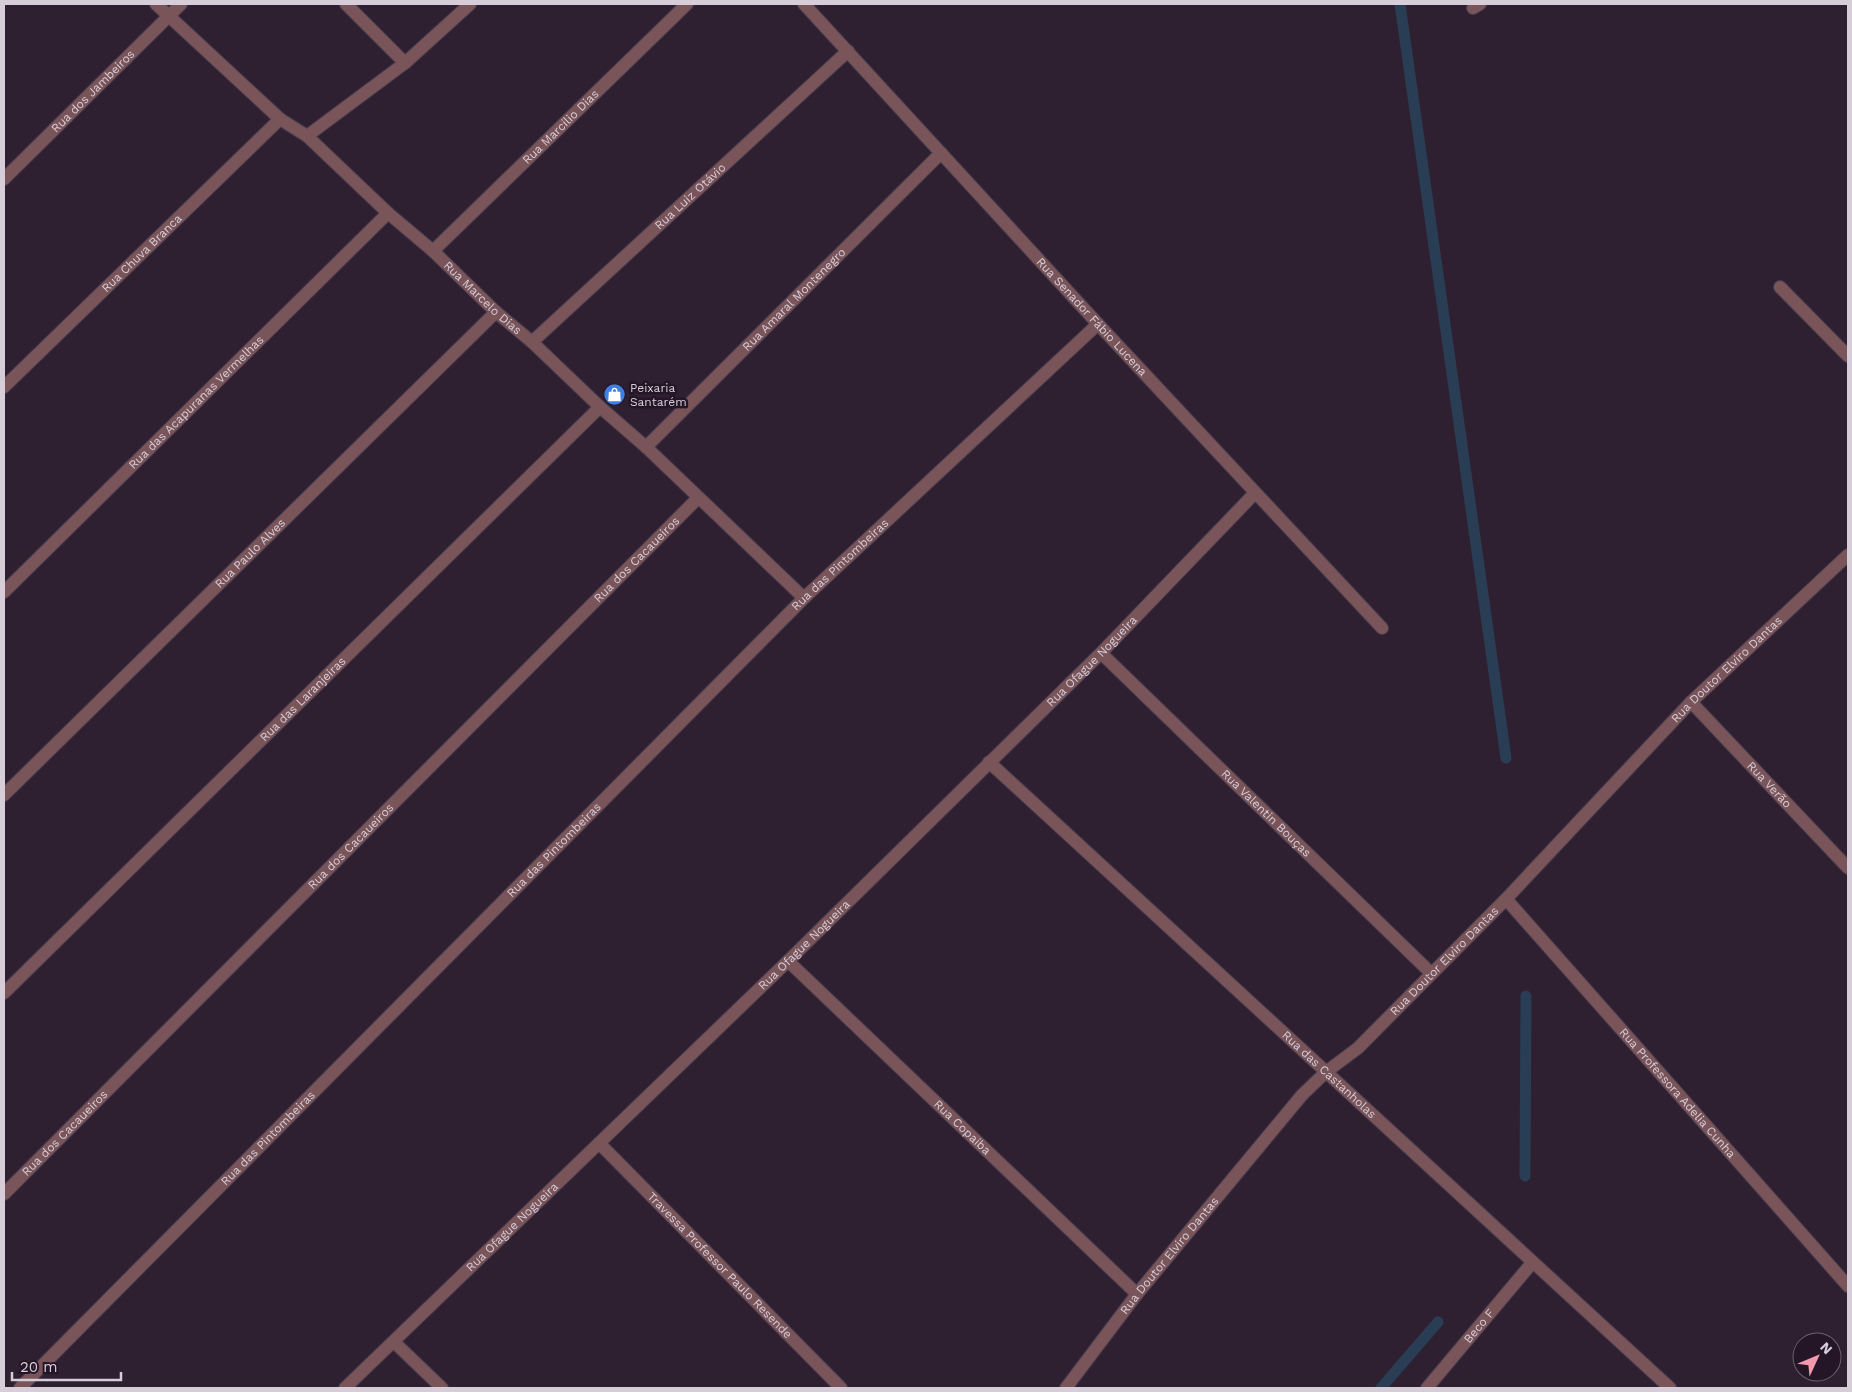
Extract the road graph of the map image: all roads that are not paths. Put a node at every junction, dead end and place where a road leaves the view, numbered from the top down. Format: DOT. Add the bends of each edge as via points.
graph roads {
  1 [pos="156,4"];
  2 [pos="181,4"];
  3 [pos="346,4"];
  4 [pos="470,4"];
  5 [pos="687,4"];
  6 [pos="804,4"];
  7 [pos="169,16"];
  8 [pos="848,51"];
  9 [pos="405,63"];
  10 [pos="280,119"];
  11 [pos="307,136"];
  12 [pos="942,153"];
  13 [pos="4,179"];
  14 [pos="388,213"];
  15 [pos="433,251"];
  16 [pos="1780,287"];
  17 [pos="496,312"];
  18 [pos="1098,324"];
  19 [pos="532,342"];
  20 [pos="1848,356"];
  21 [pos="4,388"];
  22 [pos="600,407"];
  23 [pos="646,447"];
  24 [pos="1255,494"];
  25 [pos="698,498"];
  26 [pos="1848,555"];
  27 [pos="4,592"];
  28 [pos="804,598"];
  29 [pos="1382,628"];
  30 [pos="1102,653"];
  31 [pos="1691,702"];
  32 [pos="989,762"];
  33 [pos="4,795"];
  34 [pos="1848,868"];
  35 [pos="1506,899"];
  36 [pos="788,961"];
  37 [pos="1431,973"];
  38 [pos="4,992"];
  39 [pos="1326,1072"];
  40 [pos="599,1143"];
  41 [pos="4,1194"];
  42 [pos="1532,1263"];
  43 [pos="1848,1286"];
  44 [pos="1137,1294"];
  45 [pos="394,1342"];
  46 [pos="20,1388"];
  47 [pos="345,1388"];
  48 [pos="442,1388"];
  49 [pos="841,1388"];
  50 [pos="1066,1388"];
  51 [pos="1427,1388"];
  52 [pos="1670,1388"];
  1 -- 7 [label="street, Rua Marcelo Dias"];
  2 -- 7 [label="street, Rua dos Jambeiros"];
  3 -- 9 [label="street"];
  4 -- 9 [label="street"];
  5 -- 15 [label="street, Rua Marcílio Dias"];
  6 -- 8 [label="street, Rua Senador Fábio Lucena"];
  7 -- 10 [label="street, Rua Marcelo Dias"];
  7 -- 13 [label="street, Rua dos Jambeiros"];
  8 -- 12 [label="street, Rua Senador Fábio Lucena"];
  8 -- 19 [label="street, Rua Luiz Otávio"];
  9 -- 11 [label="street"];
  10 -- 11 [label="street, Rua Marcelo Dias"];
  10 -- 21 [label="street, Rua Chuva Branca"];
  11 -- 14 [label="street, Rua Marcelo Dias"];
  12 -- 18 [label="street, Rua Senador Fábio Lucena"];
  12 -- 23 [label="street, Rua Amaral Montenegro"];
  14 -- 15 [label="street, Rua Marcelo Dias"];
  14 -- 27 [label="street, Rua das Acapuranas Vermelhas"];
  15 -- 17 [label="street, Rua Marcelo Dias"];
  16 -- 20 [label="street"];
  17 -- 19 [label="street, Rua Marcelo Dias"];
  17 -- 33 [label="street, Rua Paulo Alves"];
  18 -- 24 [label="street, Rua Senador Fábio Lucena"];
  18 -- 28 [label="street, Rua das Pintombeiras"];
  19 -- 22 [label="street, Rua Marcelo Dias"];
  22 -- 23 [label="street, Rua Marcelo Dias"];
  22 -- 38 [label="street, Rua das Laranjeiras"];
  23 -- 25 [label="street, Rua Marcelo Dias"];
  24 -- 29 [label="street, Rua Senador Fábio Lucena"];
  24 -- 30 [label="street, Rua Ofague Nogueira"];
  25 -- 28 [label="street, Rua Marcelo Dias"];
  25 -- 41 [label="street, Rua dos Cacaueiros"];
  26 -- 31 [label="street, Rua Doutor Elviro Dantas"];
  28 -- 46 [label="street, Rua das Pintombeiras"];
  30 -- 32 [label="street, Rua Ofague Nogueira"];
  30 -- 37 [label="street, Rua Valentin Bouças"];
  31 -- 34 [label="street, Rua Verão"];
  31 -- 35 [label="street, Rua Doutor Elviro Dantas"];
  32 -- 36 [label="street, Rua Ofague Nogueira"];
  32 -- 39 [label="street, Rua das Castanholas"];
  35 -- 37 [label="street, Rua Doutor Elviro Dantas"];
  35 -- 43 [label="street, Rua Professora Adelia Cunha"];
  36 -- 40 [label="street, Rua Ofague Nogueira"];
  36 -- 44 [label="street, Rua Copaiba"];
  37 -- 39 [label="street, Rua Doutor Elviro Dantas" via="1358,1048"];
  39 -- 42 [label="street, Rua das Castanholas"];
  39 -- 44 [label="street, Rua Doutor Elviro Dantas" via="1302,1095"];
  40 -- 45 [label="street, Rua Ofague Nogueira"];
  40 -- 49 [label="street, Travessa Professor Paulo Resende"];
  42 -- 51 [label="street, Beco F"];
  42 -- 52 [label="street, Rua das Castanholas"];
  44 -- 50 [label="street, Rua Doutor Elviro Dantas"];
  45 -- 47 [label="street, Rua Ofague Nogueira"];
  45 -- 48 [label="street"];
}
